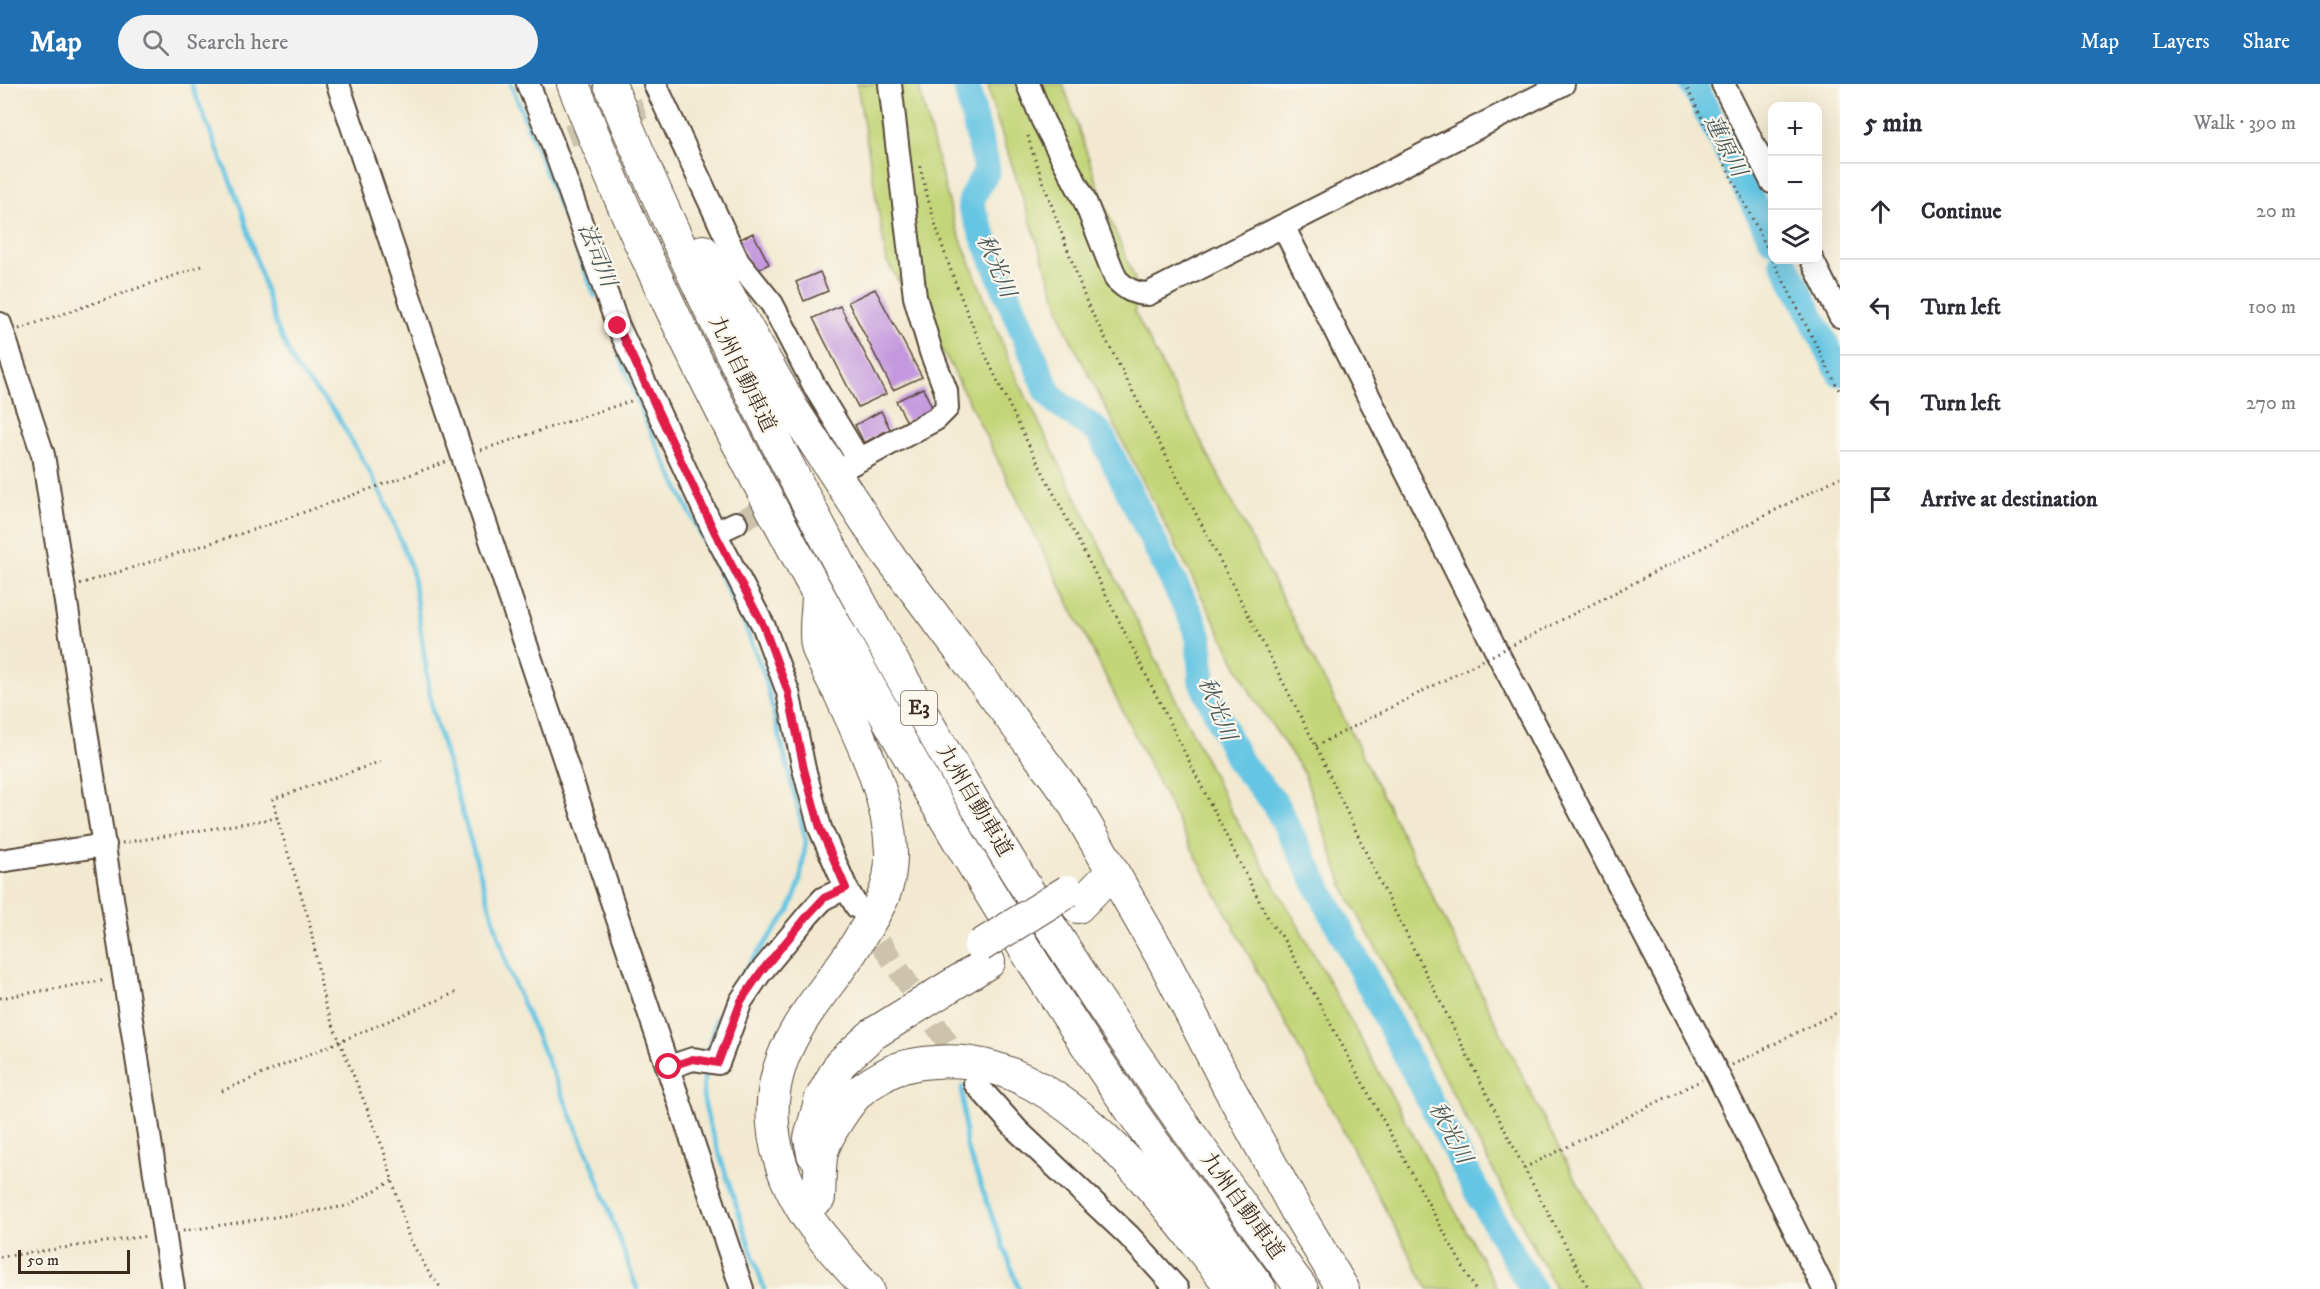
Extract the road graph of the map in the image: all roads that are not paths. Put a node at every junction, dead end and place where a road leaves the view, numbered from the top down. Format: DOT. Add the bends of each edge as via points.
graph roads {
  1 [pos="338,84"];
  2 [pos="528,84"];
  3 [pos="573,84"];
  4 [pos="890,84"];
  5 [pos="1028,84"];
  6 [pos="1563,84"];
  7 [pos="1723,84"];
  8 [pos="638,96"];
  9 [pos="1768,172"];
  10 [pos="1283,226"];
  11 [pos="1814,264"];
  12 [pos="1840,316"];
  13 [pos="2,329"];
  14 [pos="736,523"];
  15 [pos="715,533"];
  16 [pos="818,594"];
  17 [pos="105,845"];
  18 [pos="0,861"];
  19 [pos="1112,872"];
  20 [pos="984,954"];
  21 [pos="669,1067"];
  22 [pos="975,1083"];
  23 [pos="819,1198"];
  24 [pos="833,1248"];
  25 [pos="173,1289"];
  26 [pos="742,1289"];
  27 [pos="868,1289"];
  28 [pos="886,1289"];
  29 [pos="1176,1289"];
  30 [pos="1233,1289"];
  31 [pos="1260,1289"];
  32 [pos="1302,1289"];
  33 [pos="1343,1289"];
  34 [pos="1824,1289"];
  1 -- 21 [label="street"];
  2 -- 15 [label="street" via="560,139 618,326"];
  3 -- 16 [label="highway, 九州自動車道 / E3" via="649,262 716,401"];
  4 -- 8 [label="street" via="915,297 948,408 936,419 851,464 772,304 738,262"];
  5 -- 10 [label="street" via="1084,199 1116,279 1135,294 1148,294"];
  6 -- 10 [label="street"];
  7 -- 9 [label="street"];
  8 -- 19 [label="highway" via="792,408 884,549 1071,797"];
  8 -- 32 [label="highway, 九州自動車道 / E3" via="678,243 826,540 914,700 1010,863 1097,998"];
  10 -- 34 [label="street"];
  11 -- 12 [label="street"];
  13 -- 17 [label="street" via="43,455"];
  14 -- 15 [label="street"];
  15 -- 21 [label="street" via="764,627 788,692 820,828 852,897 824,898 760,973 741,1001 718,1063 693,1059"];
  16 -- 24 [label="highway" via="817,645 879,785 891,853 888,886 879,908 797,1029 783,1057 773,1097 773,1136 780,1164 805,1213"];
  16 -- 31 [label="highway, 九州自動車道 / E3" via="987,890 1171,1168"];
  17 -- 18 [label="street"];
  17 -- 25 [label="street"];
  19 -- 20 [label="highway, bridge"];
  19 -- 33 [label="highway"];
  20 -- 23 [label="highway" via="873,1034 840,1064 821,1098 810,1138"];
  20 -- 24 [label="highway" via="866,1018 826,1056 803,1095 796,1154 811,1205"];
  21 -- 26 [label="street"];
  22 -- 29 [label="street" via="1018,1131 1130,1236"];
  23 -- 28 [label="highway" via="847,1244"];
  23 -- 30 [label="highway" via="822,1152 839,1119 861,1090 890,1071 919,1063 950,1060 982,1064 1019,1077 1088,1122 1139,1174"];
  24 -- 27 [label="highway"];
}
